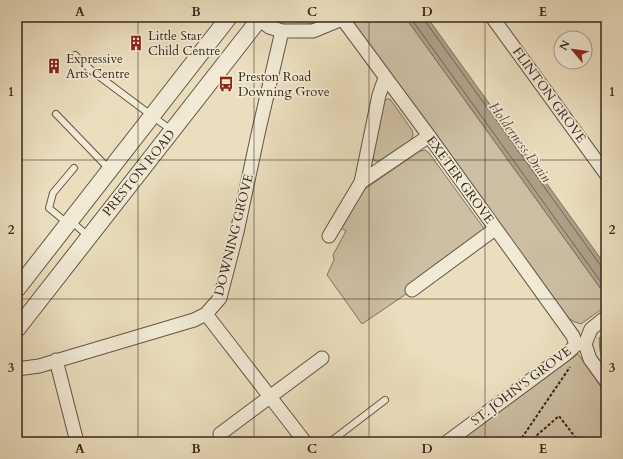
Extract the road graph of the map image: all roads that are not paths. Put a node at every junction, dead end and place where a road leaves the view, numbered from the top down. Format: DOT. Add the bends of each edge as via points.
graph roads {
  1 [pos="229,17"];
  2 [pos="492,17"];
  3 [pos="259,18"];
  4 [pos="341,18"];
  5 [pos="282,31"];
  6 [pos="75,55"];
  7 [pos="385,78"];
  8 [pos="56,114"];
  9 [pos="152,116"];
  10 [pos="172,131"];
  11 [pos="429,136"];
  12 [pos="74,168"];
  13 [pos="110,170"];
  14 [pos="606,174"];
  15 [pos="361,182"];
  16 [pos="70,223"];
  17 [pos="495,229"];
  18 [pos="89,236"];
  19 [pos="329,236"];
  20 [pos="17,289"];
  21 [pos="412,290"];
  22 [pos="206,314"];
  23 [pos="606,317"];
  24 [pos="17,329"];
  25 [pos="581,344"];
  26 [pos="322,358"];
  27 [pos="56,360"];
  28 [pos="17,370"];
  29 [pos="606,381"];
  30 [pos="271,397"];
  31 [pos="385,400"];
  32 [pos="220,434"];
  33 [pos="77,442"];
  34 [pos="305,442"];
  35 [pos="330,442"];
  36 [pos="447,442"];
  1 -- 9 [label="street, PRESTON ROAD"];
  2 -- 14 [label="street, FLINTON GROVE"];
  3 -- 5 [label="street" via="269,27"];
  3 -- 10 [label="street, PRESTON ROAD"];
  4 -- 5 [label="street" via="312,31"];
  4 -- 7 [label="street, EXETER GROVE"];
  5 -- 22 [label="street, DOWNING GROVE" via="220,298"];
  6 -- 9 [label="lane"];
  7 -- 11 [label="street, EXETER GROVE"];
  7 -- 15 [label="street" via="379,95"];
  8 -- 13 [label="lane"];
  9 -- 10 [label="lane"];
  9 -- 13 [label="street, PRESTON ROAD"];
  10 -- 18 [label="street, PRESTON ROAD"];
  11 -- 15 [label="street"];
  11 -- 17 [label="street, EXETER GROVE"];
  12 -- 16 [label="lane" via="53,193 50,208"];
  13 -- 16 [label="street, PRESTON ROAD"];
  15 -- 19 [label="street"];
  16 -- 18 [label="lane"];
  16 -- 20 [label="street, PRESTON ROAD"];
  17 -- 21 [label="street"];
  17 -- 25 [label="street, EXETER GROVE"];
  18 -- 24 [label="street, PRESTON ROAD"];
  22 -- 27 [label="street, DOWNING GROVE" via="139,338"];
  22 -- 30 [label="street"];
  23 -- 25 [label="street, ST. JOHN'S GROVE" via="591,329"];
  25 -- 29 [label="street, EXETER GROVE"];
  25 -- 36 [label="street, ST. JOHN'S GROVE"];
  26 -- 30 [label="street"];
  27 -- 28 [label="street, DOWNING GROVE"];
  27 -- 33 [label="street"];
  30 -- 32 [label="street"];
  30 -- 34 [label="street"];
  31 -- 35 [label="lane"];
}
